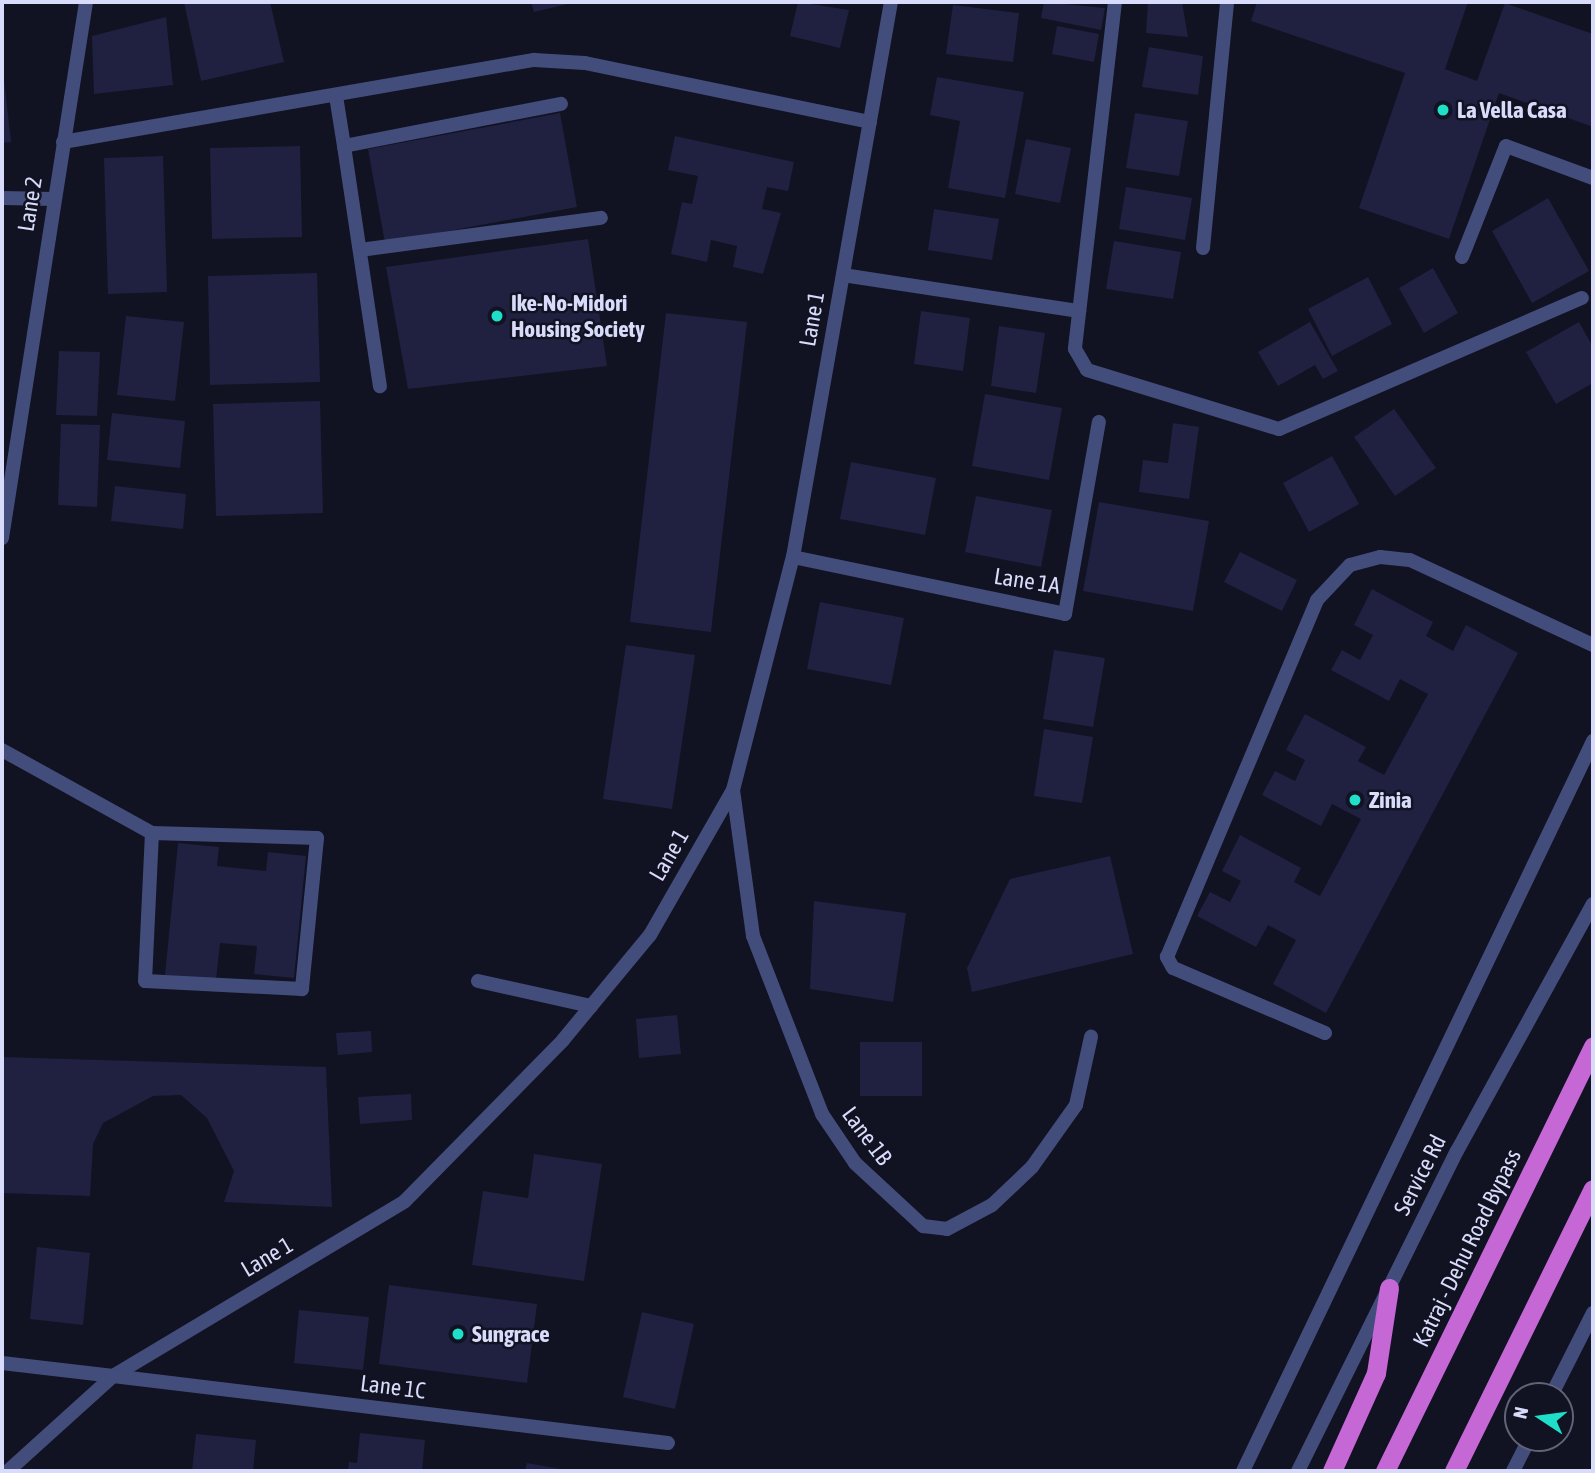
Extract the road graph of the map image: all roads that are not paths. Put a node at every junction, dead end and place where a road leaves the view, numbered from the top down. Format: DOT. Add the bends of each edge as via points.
graph roads {
  1 [pos="86,2"];
  2 [pos="891,2"];
  3 [pos="1115,2"];
  4 [pos="1227,2"];
  5 [pos="336,96"];
  6 [pos="561,104"];
  7 [pos="870,122"];
  8 [pos="63,142"];
  9 [pos="344,146"];
  10 [pos="1593,178"];
  11 [pos="2,198"];
  12 [pos="54,199"];
  13 [pos="601,218"];
  14 [pos="1203,248"];
  15 [pos="360,250"];
  16 [pos="1462,257"];
  17 [pos="843,275"];
  18 [pos="1582,298"];
  19 [pos="1079,311"];
  20 [pos="380,386"];
  21 [pos="1099,422"];
  22 [pos="2,538"];
  23 [pos="793,557"];
  24 [pos="1593,645"];
  25 [pos="1593,741"];
  26 [pos="2,750"];
  27 [pos="733,790"];
  28 [pos="152,833"];
  29 [pos="1593,904"];
  30 [pos="478,981"];
  31 [pos="591,1006"];
  32 [pos="1325,1033"];
  33 [pos="1091,1038"];
  34 [pos="1593,1046"];
  35 [pos="1593,1189"];
  36 [pos="1389,1288"];
  37 [pos="1593,1313"];
  38 [pos="2,1363"];
  39 [pos="113,1376"];
  40 [pos="1558,1382"];
  41 [pos="667,1443"];
  42 [pos="1523,1452"];
  43 [pos="8,1471"];
  44 [pos="1243,1471"];
  45 [pos="1298,1471"];
  46 [pos="1332,1471"];
  47 [pos="1385,1471"];
  48 [pos="1454,1471"];
  49 [pos="1513,1471"];
  1 -- 8 [label="street, Lane 2"];
  2 -- 7 [label="street, Lane 1"];
  3 -- 19 [label="street"];
  4 -- 14 [label="street"];
  5 -- 7 [label="street" via="534,60 572,62"];
  5 -- 8 [label="street"];
  5 -- 9 [label="street"];
  6 -- 9 [label="street"];
  7 -- 17 [label="street, Lane 1"];
  8 -- 12 [label="street, Lane 2"];
  9 -- 15 [label="street"];
  10 -- 16 [label="street" via="1506,146"];
  11 -- 12 [label="street"];
  12 -- 22 [label="street, Lane 2"];
  13 -- 15 [label="street"];
  15 -- 20 [label="street"];
  17 -- 19 [label="street"];
  17 -- 23 [label="street, Lane 1"];
  18 -- 19 [label="street" via="1279,429 1087,370 1075,357"];
  21 -- 23 [label="street, Lane 1A" via="1065,614"];
  23 -- 27 [label="street, Lane 1"];
  24 -- 32 [label="street" via="1410,560 1380,557 1350,565 1317,600 1167,957 1173,968"];
  25 -- 44 [label="street"];
  26 -- 28 [label="street"];
  27 -- 31 [label="street, Lane 1" via="650,935"];
  27 -- 33 [label="street, Lane 1B" via="754,936 822,1114 855,1163 923,1226 947,1229 992,1205 1032,1167 1076,1105"];
  28 -- 28 [label="street" via="145,981 302,989 317,838"];
  29 -- 36 [label="street, Service Rd" via="1457,1151"];
  30 -- 31 [label="street"];
  31 -- 39 [label="street, Lane 1" via="405,1201"];
  34 -- 47 [label="highway, Katraj - Dehu Road Bypass"];
  35 -- 48 [label="highway"];
  36 -- 45 [label="street, Service Rd"];
  36 -- 46 [label="highway" via="1376,1373"];
  37 -- 40 [label="street"];
  38 -- 39 [label="street"];
  39 -- 41 [label="street, Lane 1C"];
  39 -- 43 [label="street, Lane 1"];
  42 -- 49 [label="street"];
}
